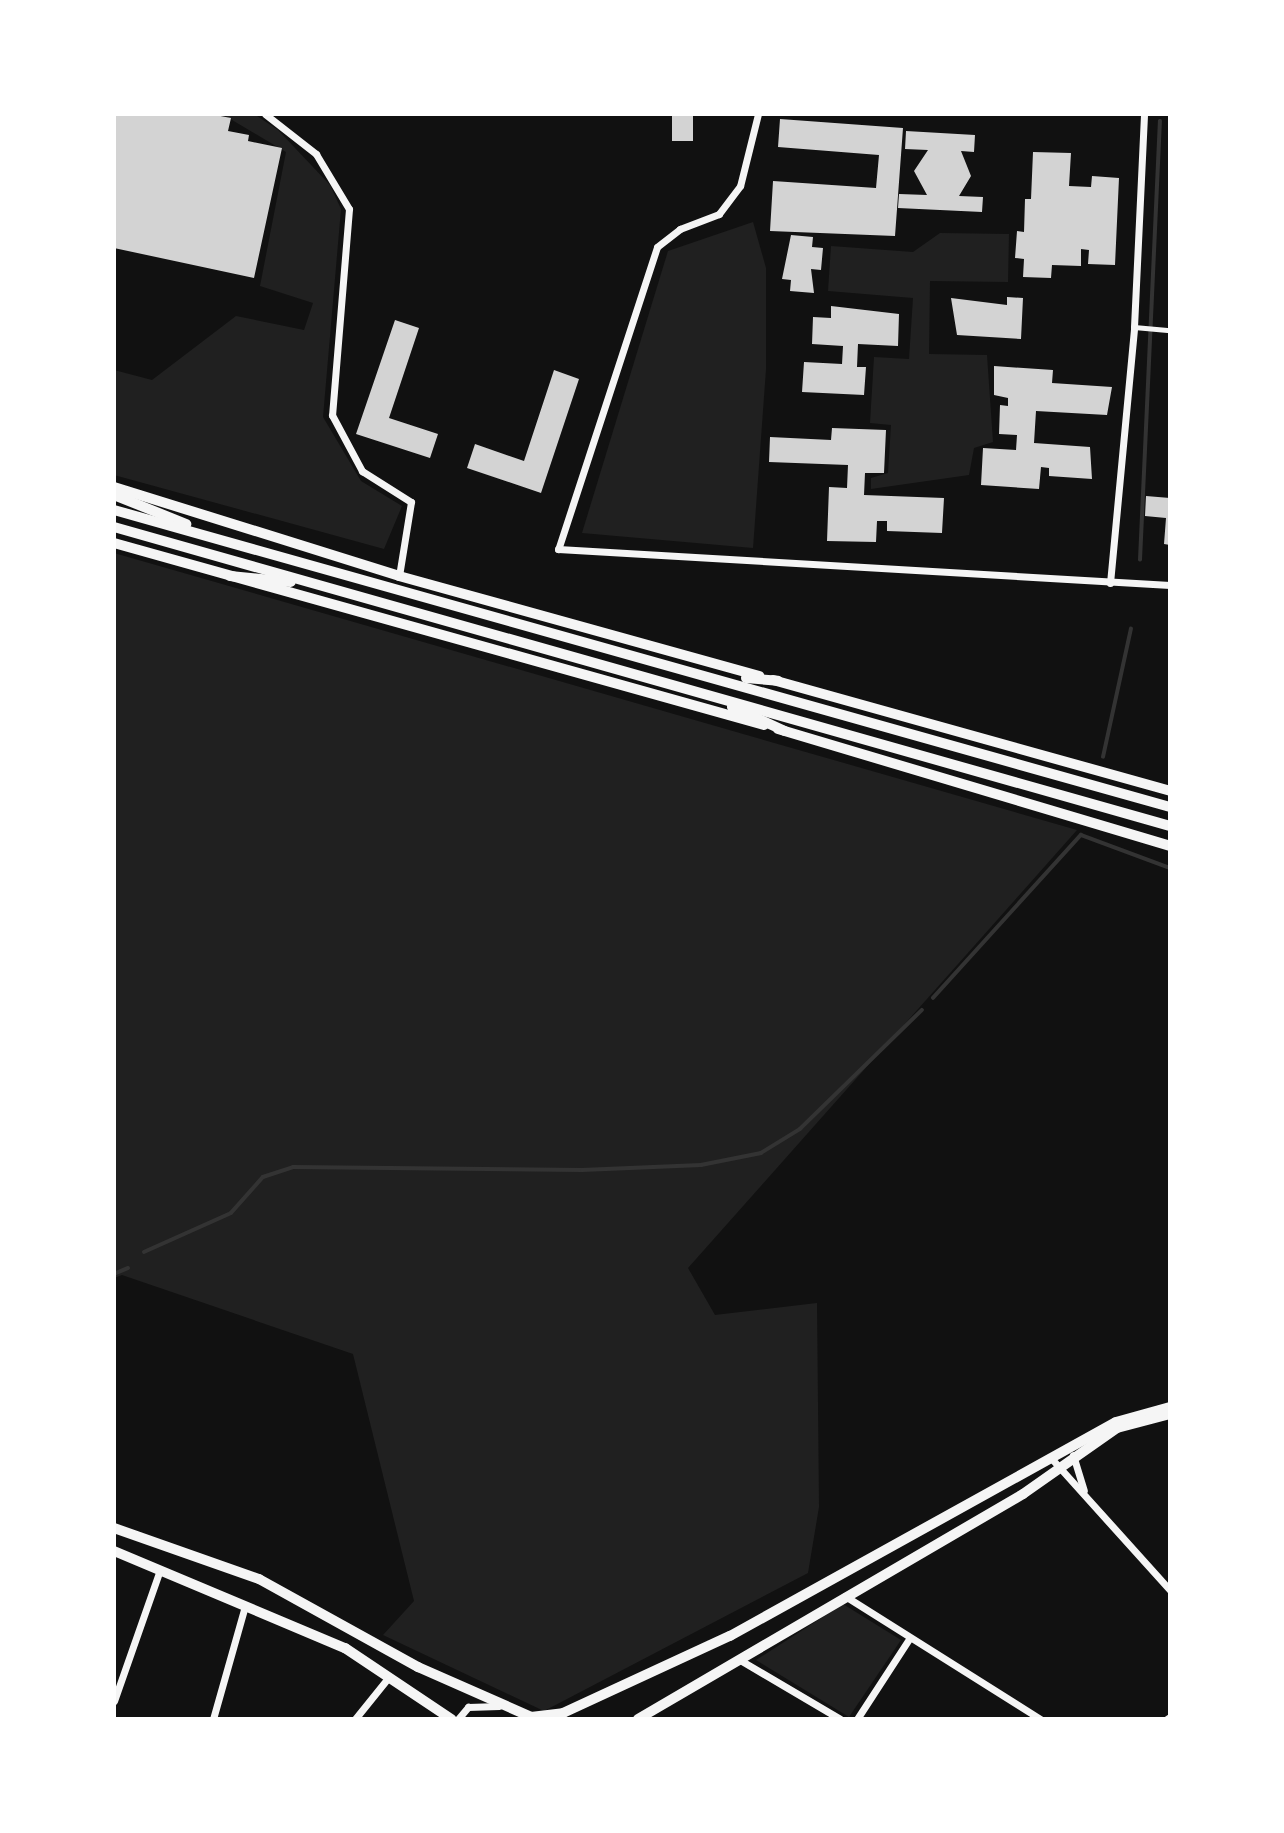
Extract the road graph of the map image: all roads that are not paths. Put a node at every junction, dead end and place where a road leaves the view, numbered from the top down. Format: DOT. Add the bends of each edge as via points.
graph roads {
  1 [pos="265,114"];
  2 [pos="758,114"];
  3 [pos="1144,114"];
  4 [pos="1134,327"];
  5 [pos="1170,330"];
  6 [pos="114,487"];
  7 [pos="114,495"];
  8 [pos="114,509"];
  9 [pos="114,527"];
  10 [pos="114,543"];
  11 [pos="241,546"];
  12 [pos="230,576"];
  13 [pos="399,576"];
  14 [pos="1110,583"];
  15 [pos="322,585"];
  16 [pos="1170,585"];
  17 [pos="720,676"];
  18 [pos="778,681"];
  19 [pos="698,691"];
  20 [pos="785,731"];
  21 [pos="1170,791"];
  22 [pos="1170,807"];
  23 [pos="1170,826"];
  24 [pos="1170,846"];
  25 [pos="1170,1406"];
  26 [pos="1170,1414"];
  27 [pos="1072,1450"];
  28 [pos="1055,1462"];
  29 [pos="1085,1494"];
  30 [pos="114,1528"];
  31 [pos="114,1551"];
  32 [pos="160,1570"];
  33 [pos="1170,1590"];
  34 [pos="845,1596"];
  35 [pos="245,1606"];
  36 [pos="909,1639"];
  37 [pos="740,1660"];
  38 [pos="388,1678"];
  39 [pos="114,1701"];
  40 [pos="499,1706"];
  41 [pos="534,1718"];
  42 [pos="213,1719"];
  43 [pos="355,1719"];
  44 [pos="450,1719"];
  45 [pos="458,1719"];
  46 [pos="638,1719"];
  47 [pos="840,1719"];
  48 [pos="857,1719"];
  49 [pos="1040,1719"];
  1 -- 13 [label="street" via="316,154 349,209 332,415 362,471 411,502"];
  2 -- 14 [label="street" via="740,186 719,214 680,229 657,247 558,549"];
  3 -- 4 [label="street"];
  4 -- 5 [label="street"];
  4 -- 14 [label="street"];
  6 -- 13 [label="main road"];
  7 -- 11 [label="highway"];
  8 -- 11 [label="highway"];
  9 -- 15 [label="highway"];
  10 -- 12 [label="main road"];
  11 -- 17 [label="highway"];
  12 -- 15 [label="highway"];
  12 -- 20 [label="main road"];
  13 -- 18 [label="main road"];
  14 -- 16 [label="street"];
  15 -- 19 [label="highway"];
  17 -- 18 [label="highway"];
  17 -- 22 [label="highway"];
  18 -- 21 [label="main road"];
  19 -- 20 [label="highway"];
  19 -- 23 [label="highway"];
  20 -- 24 [label="main road"];
  25 -- 27 [label="main road" via="1116,1422"];
  26 -- 27 [label="main road" via="1117,1429"];
  27 -- 28 [label="main road"];
  27 -- 29 [label="street"];
  28 -- 29 [label="street"];
  28 -- 34 [label="main road" via="1023,1494"];
  28 -- 41 [label="main road" via="730,1636 563,1713"];
  29 -- 33 [label="street"];
  30 -- 40 [label="main road" via="260,1580"];
  31 -- 32 [label="main road"];
  32 -- 35 [label="main road"];
  32 -- 39 [label="street"];
  34 -- 36 [label="street"];
  34 -- 37 [label="main road"];
  35 -- 38 [label="main road" via="345,1648"];
  35 -- 42 [label="street"];
  36 -- 48 [label="street"];
  36 -- 49 [label="street"];
  37 -- 46 [label="main road"];
  37 -- 47 [label="street"];
  38 -- 43 [label="street"];
  38 -- 44 [label="main road"];
  40 -- 41 [label="main road"];
  40 -- 45 [label="street" via="468,1707"];
}
